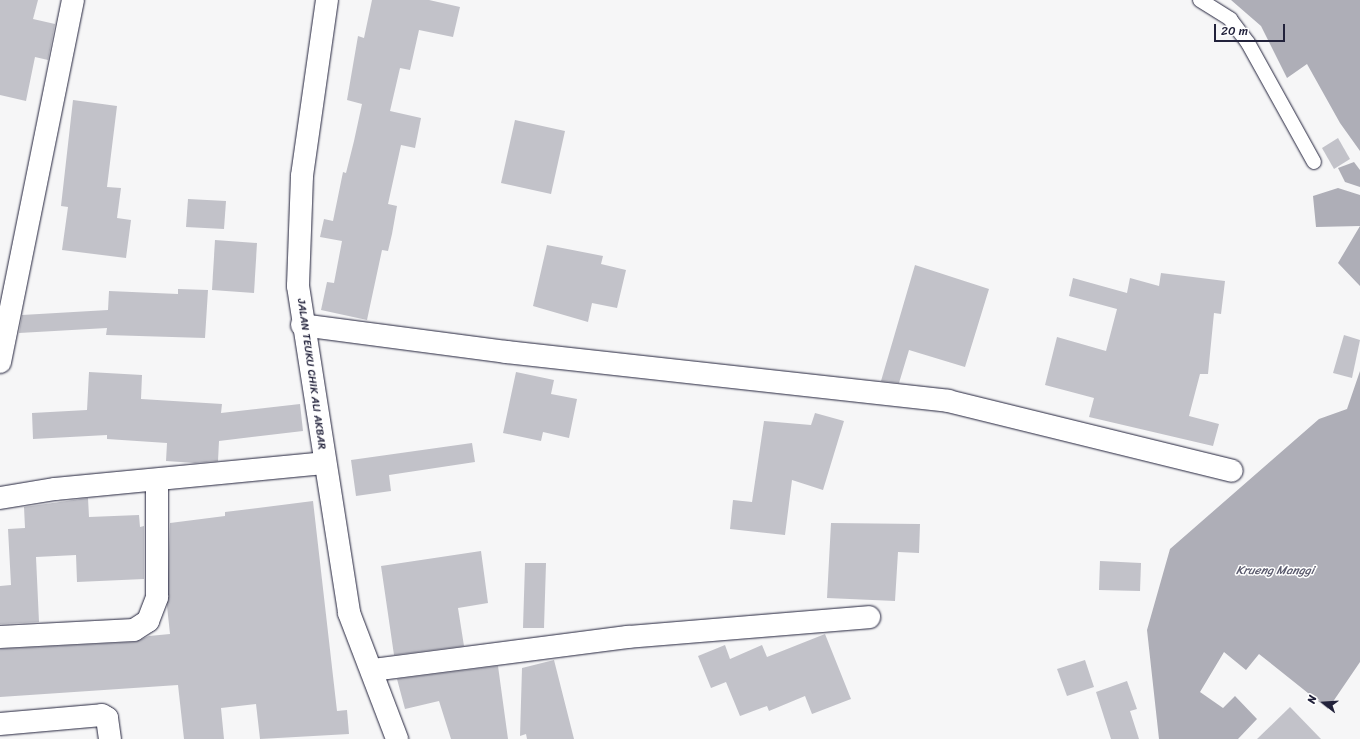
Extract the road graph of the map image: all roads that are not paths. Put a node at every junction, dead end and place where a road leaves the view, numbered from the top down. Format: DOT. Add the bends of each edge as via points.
graph roads {
  1 [pos="73,0"];
  2 [pos="327,0"];
  3 [pos="1200,0"];
  4 [pos="1314,162"];
  5 [pos="302,325"];
  6 [pos="0,362"];
  7 [pos="324,463"];
  8 [pos="1232,471"];
  9 [pos="157,481"];
  10 [pos="0,498"];
  11 [pos="869,617"];
  12 [pos="0,637"];
  13 [pos="373,670"];
  14 [pos="0,724"];
  15 [pos="110,739"];
  16 [pos="397,739"];
  1 -- 6 [label="street"];
  2 -- 5 [label="street, JALAN TEUKU CHIK ALI AKBAR" via="302,176 298,286"];
  3 -- 4 [label="lane" via="1230,19 1248,43"];
  5 -- 7 [label="street, JALAN TEUKU CHIK ALI AKBAR"];
  5 -- 8 [label="street" via="506,352 948,401"];
  7 -- 9 [label="street"];
  7 -- 13 [label="street, JALAN TEUKU CHIK ALI AKBAR" via="349,612"];
  9 -- 10 [label="street" via="55,489"];
  9 -- 12 [label="street" via="157,597 148,621 134,630"];
  11 -- 13 [label="street" via="628,637"];
  13 -- 16 [label="street, JALAN TEUKU CHIK ALI AKBAR"];
  14 -- 15 [label="street" via="102,715 107,718"];
}
